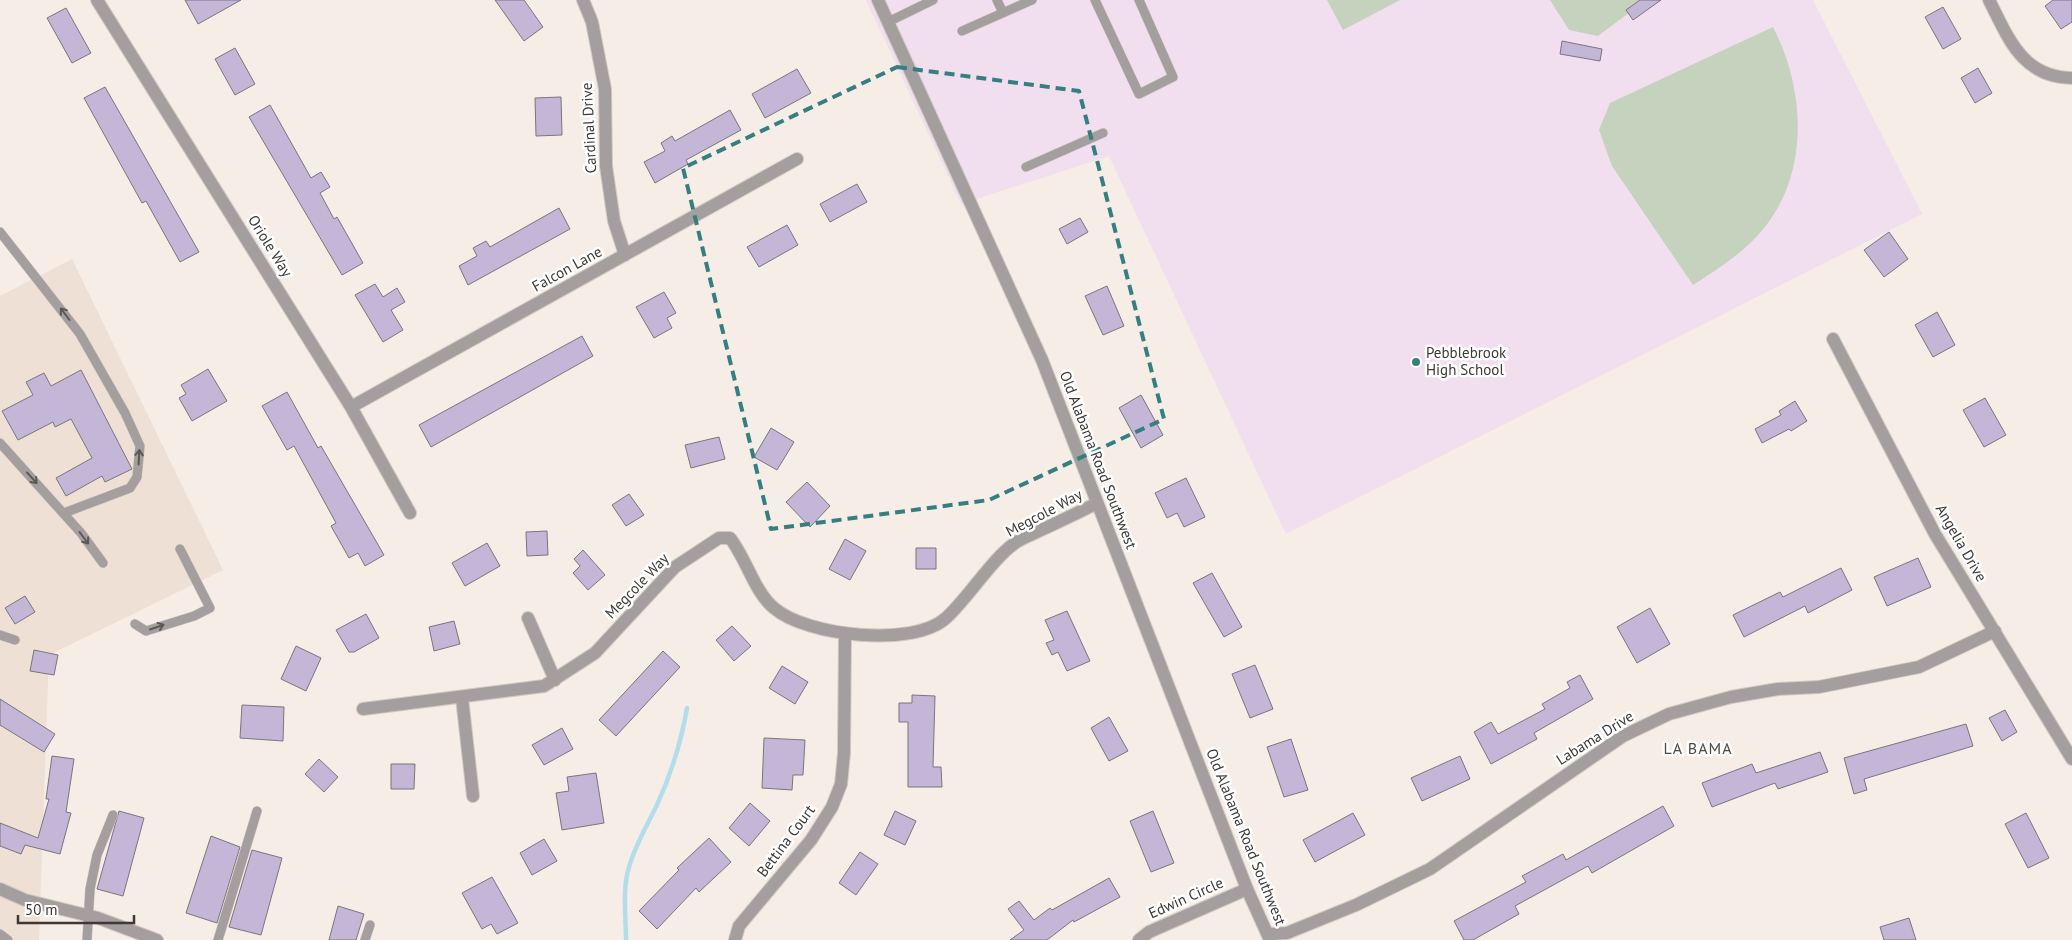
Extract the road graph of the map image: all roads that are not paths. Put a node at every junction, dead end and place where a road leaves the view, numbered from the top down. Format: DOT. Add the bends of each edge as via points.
graph roads {
  1 [pos="97,0"];
  2 [pos="583,0"];
  3 [pos="878,0"];
  4 [pos="933,0"];
  5 [pos="997,0"];
  6 [pos="1032,0"];
  7 [pos="1095,0"];
  8 [pos="1139,0"];
  9 [pos="1989,0"];
  10 [pos="1003,12"];
  11 [pos="888,22"];
  12 [pos="962,31"];
  13 [pos="2072,78"];
  14 [pos="1103,133"];
  15 [pos="797,159"];
  16 [pos="1026,167"];
  17 [pos="0,232"];
  18 [pos="625,255"];
  19 [pos="1833,338"];
  20 [pos="351,407"];
  21 [pos="0,444"];
  22 [pos="1097,504"];
  23 [pos="64,513"];
  24 [pos="410,513"];
  25 [pos="180,549"];
  26 [pos="104,563"];
  27 [pos="528,618"];
  28 [pos="135,624"];
  29 [pos="1995,631"];
  30 [pos="844,633"];
  31 [pos="0,635"];
  32 [pos="16,640"];
  33 [pos="555,680"];
  34 [pos="462,698"];
  35 [pos="362,709"];
  36 [pos="2072,759"];
  37 [pos="473,796"];
  38 [pos="257,811"];
  39 [pos="114,815"];
  40 [pos="0,889"];
  41 [pos="1247,889"];
  42 [pos="89,916"];
  43 [pos="370,924"];
  44 [pos="0,934"];
  45 [pos="1269,937"];
  46 [pos="8,940"];
  47 [pos="87,940"];
  48 [pos="157,940"];
  49 [pos="218,940"];
  50 [pos="365,940"];
  51 [pos="735,940"];
  52 [pos="1139,940"];
  1 -- 20 [label="street, Oriole Way"];
  2 -- 18 [label="street, Cardinal Drive" via="592,22 605,89 606,166 614,221"];
  3 -- 11 [label="street, Old Alabama Road Southwest"];
  4 -- 11 [label="lane"];
  5 -- 10 [label="lane"];
  6 -- 10 [label="lane"];
  7 -- 8 [label="lane" via="1139,94 1174,77"];
  9 -- 13 [label="street" via="2013,47 2029,64 2055,78"];
  10 -- 12 [label="lane"];
  11 -- 22 [label="street, Old Alabama Road Southwest" via="1042,360"];
  14 -- 16 [label="lane"];
  15 -- 18 [label="street, Falcon Lane"];
  23 -- 17 [label="lane, one-way" via="130,488 137,477 140,446 80,334"];
  18 -- 20 [label="street, Falcon Lane"];
  19 -- 29 [label="street, Angelia Drive" via="1935,534"];
  20 -- 24 [label="street, Oriole Way"];
  21 -- 23 [label="lane, one-way"];
  22 -- 30 [label="street, Megcole Way" via="1015,543 945,619 930,627 911,634 884,636"];
  22 -- 41 [label="street, Old Alabama Road Southwest"];
  23 -- 26 [label="lane, one-way"];
  28 -- 25 [label="lane, one-way" via="146,631 210,608"];
  27 -- 33 [label="street"];
  29 -- 36 [label="street, Angelia Drive"];
  29 -- 45 [label="street, Labama Drive" via="1910,669 1819,687 1778,689 1731,697 1669,714 1624,736 1430,869 1356,905"];
  30 -- 33 [label="street, Megcole Way" via="794,622 772,608 740,551 730,538 719,538 675,567 595,653"];
  30 -- 51 [label="street, Bettina Court" via="841,784 832,807 811,840 739,926"];
  31 -- 32 [label="lane"];
  33 -- 34 [label="street, Megcole Way" via="544,686"];
  34 -- 35 [label="street, Megcole Way"];
  34 -- 37 [label="street"];
  38 -- 49 [label="lane"];
  39 -- 42 [label="lane" via="97,855 90,889"];
  40 -- 42 [label="street" via="25,900"];
  41 -- 45 [label="street, Old Alabama Road Southwest"];
  41 -- 52 [label="street, Edwin Circle" via="1149,932"];
  42 -- 47 [label="lane"];
  42 -- 48 [label="street"];
  43 -- 50 [label="lane"];
  44 -- 46 [label="lane"];
}
